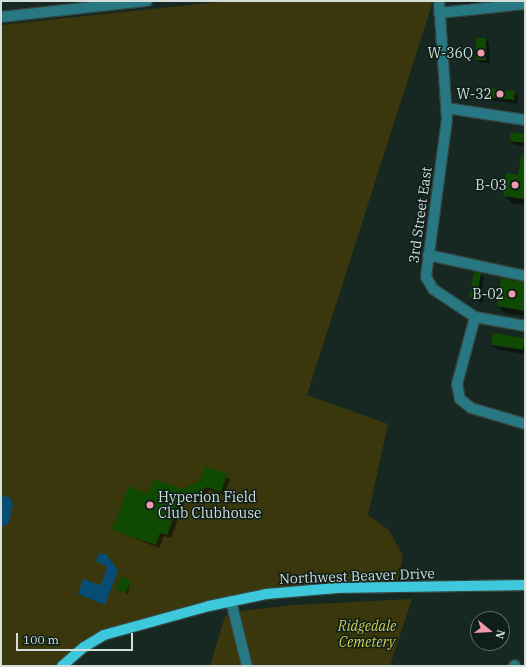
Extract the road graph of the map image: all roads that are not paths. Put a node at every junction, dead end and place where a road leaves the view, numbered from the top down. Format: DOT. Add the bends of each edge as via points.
graph roads {
  1 [pos="146,1"];
  2 [pos="439,1"];
  3 [pos="525,4"];
  4 [pos="439,13"];
  5 [pos="1,17"];
  6 [pos="446,108"];
  7 [pos="525,120"];
  8 [pos="428,255"];
  9 [pos="525,276"];
  10 [pos="475,317"];
  11 [pos="525,326"];
  12 [pos="525,424"];
  13 [pos="525,585"];
  14 [pos="232,601"];
  15 [pos="62,666"];
  16 [pos="247,666"];
  1 -- 5 [label="street"];
  2 -- 4 [label="street, 3rd Street East"];
  3 -- 4 [label="street"];
  4 -- 6 [label="street, 3rd Street East"];
  6 -- 7 [label="street"];
  6 -- 8 [label="street, 3rd Street East"];
  8 -- 9 [label="street"];
  8 -- 10 [label="street, 3rd Street East" via="426,277 433,289"];
  10 -- 11 [label="street"];
  10 -- 12 [label="street" via="457,392 465,404"];
  13 -- 14 [label="main road, Northwest Beaver Drive" via="301,590"];
  14 -- 15 [label="main road, Northwest Beaver Drive" via="104,635 84,647"];
  14 -- 16 [label="street"];
}
